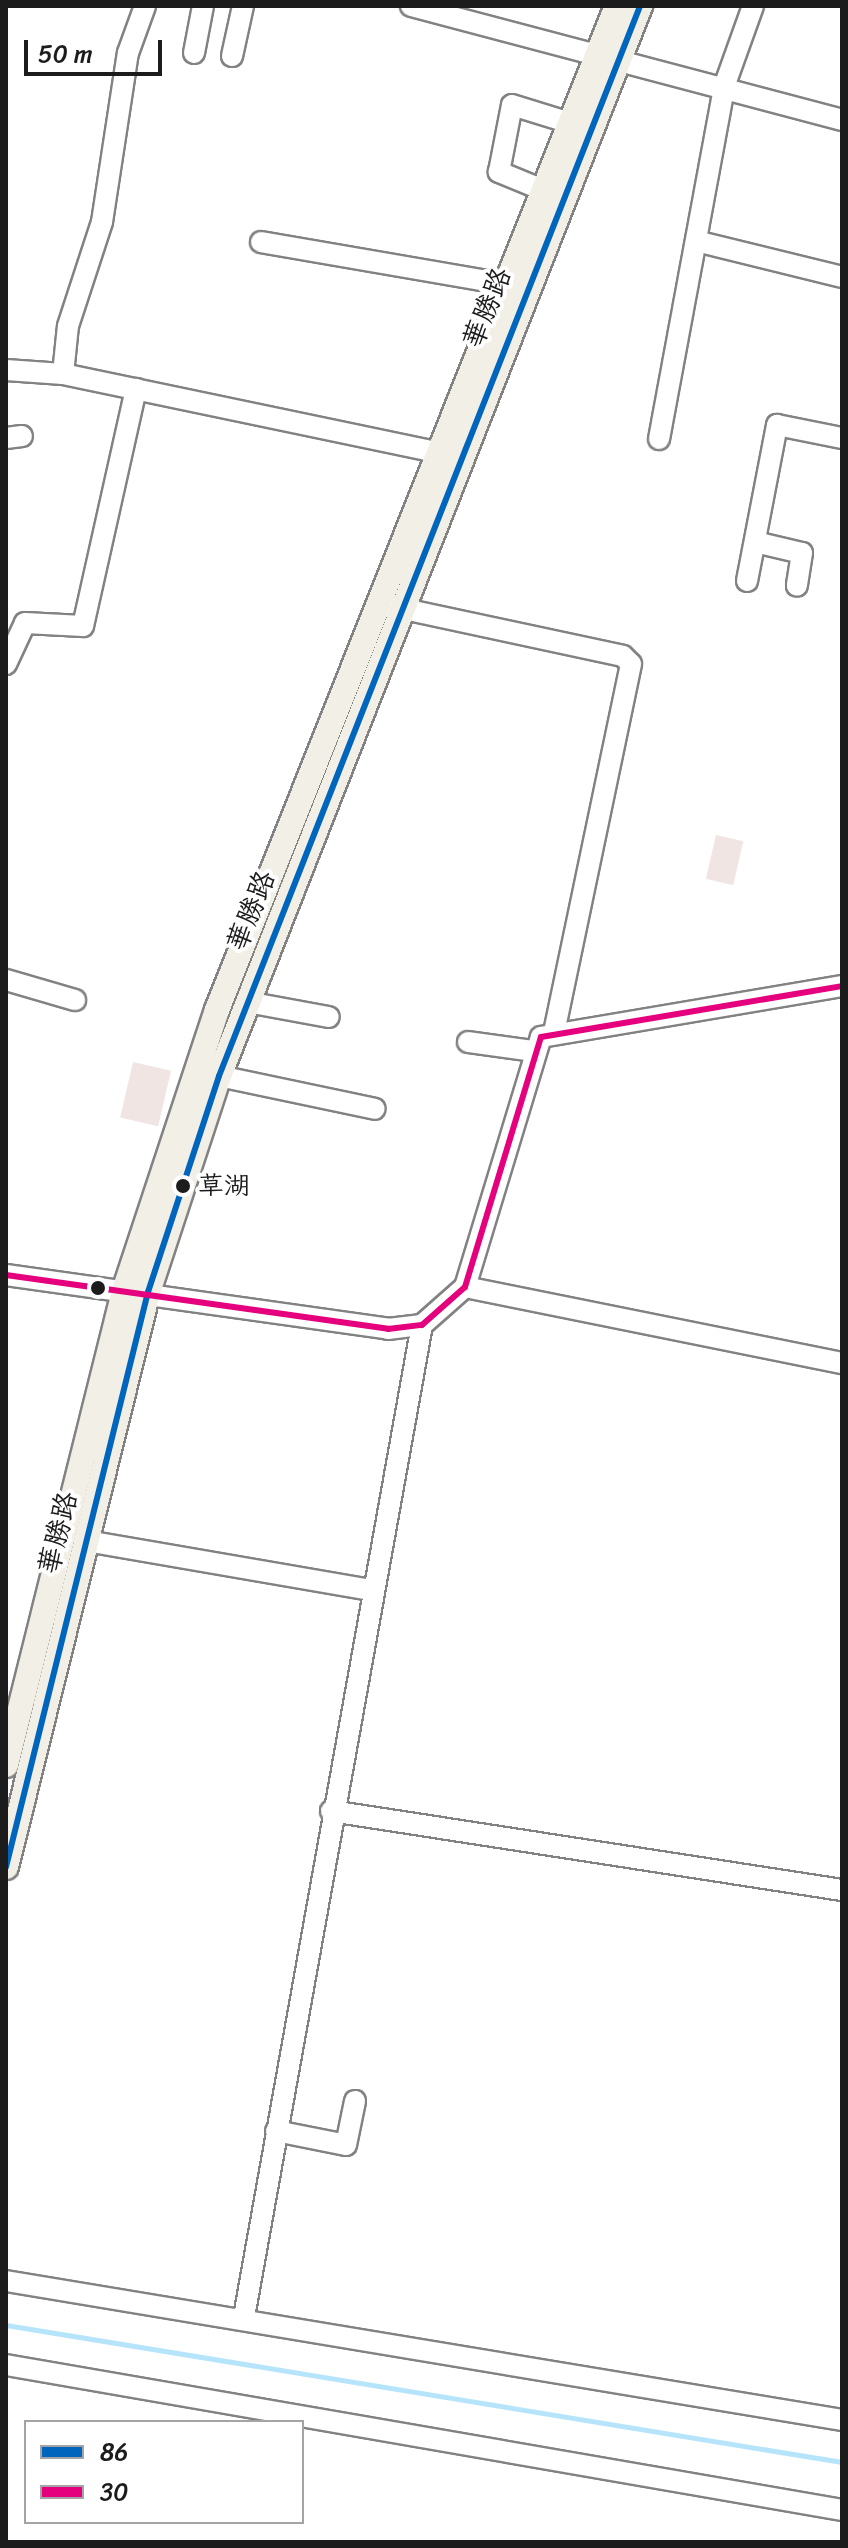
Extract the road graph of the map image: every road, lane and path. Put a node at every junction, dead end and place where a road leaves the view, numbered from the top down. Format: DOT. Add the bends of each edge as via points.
graph roads {
  1 [pos="145,6"];
  2 [pos="203,6"];
  3 [pos="243,6"];
  4 [pos="411,6"];
  5 [pos="617,6"];
  6 [pos="640,6"];
  7 [pos="753,6"];
  8 [pos="194,53"];
  9 [pos="232,56"];
  10 [pos="608,58"];
  11 [pos="724,87"];
  12 [pos="842,120"];
  13 [pos="570,123"];
  14 [pos="543,190"];
  15 [pos="261,242"];
  16 [pos="700,242"];
  17 [pos="842,277"];
  18 [pos="505,284"];
  19 [pos="6,370"];
  20 [pos="63,374"];
  21 [pos="136,389"];
  22 [pos="842,438"];
  23 [pos="659,439"];
  24 [pos="449,454"];
  25 [pos="755,542"];
  26 [pos="747,581"];
  27 [pos="797,586"];
  28 [pos="390,606"];
  29 [pos="6,664"];
  30 [pos="6,980"];
  31 [pos="842,986"];
  32 [pos="75,1000"];
  33 [pos="247,1002"];
  34 [pos="329,1017"];
  35 [pos="555,1029"];
  36 [pos="468,1042"];
  37 [pos="533,1051"];
  38 [pos="219,1076"];
  39 [pos="375,1109"];
  40 [pos="6,1275"];
  41 [pos="465,1287"];
  42 [pos="124,1291"];
  43 [pos="148,1292"];
  44 [pos="422,1325"];
  45 [pos="842,1363"];
  46 [pos="87,1541"];
  47 [pos="372,1590"];
  48 [pos="6,1765"];
  49 [pos="331,1811"];
  50 [pos="6,1867"];
  51 [pos="842,1890"];
  52 [pos="355,2101"];
  53 [pos="276,2131"];
  54 [pos="6,2281"];
  55 [pos="244,2317"];
  56 [pos="6,2365"];
  57 [pos="842,2420"];
  58 [pos="842,2510"];
  1 -- 20 [label="street" via="128,53 102,222 68,326"];
  2 -- 8 [label="street"];
  3 -- 9 [label="street"];
  4 -- 10 [label="street"];
  5 -- 10 [label="main road, 華勝路"];
  6 -- 10 [label="main road, 華勝路"];
  7 -- 11 [label="street"];
  10 -- 11 [label="street"];
  10 -- 13 [label="main road, 華勝路"];
  10 -- 24 [label="main road, 華勝路"];
  11 -- 12 [label="street"];
  11 -- 16 [label="street"];
  13 -- 14 [label="main road, 華勝路"];
  13 -- 14 [label="street" via="512,105 499,172"];
  14 -- 18 [label="main road, 華勝路"];
  15 -- 18 [label="street"];
  16 -- 17 [label="street"];
  16 -- 23 [label="street"];
  18 -- 24 [label="main road, 華勝路"];
  19 -- 20 [label="street"];
  20 -- 21 [label="street"];
  21 -- 24 [label="street"];
  21 -- 29 [label="street" via="83,626 25,623"];
  22 -- 25 [label="street" via="777,425"];
  24 -- 28 [label="main road, 華勝路"];
  25 -- 26 [label="street"];
  25 -- 27 [label="street" via="802,553"];
  28 -- 33 [label="main road, 華勝路"];
  28 -- 35 [label="street" via="623,656 631,664"];
  28 -- 42 [label="main road, 華勝路" via="217,1010"];
  30 -- 32 [label="street"];
  31 -- 35 [label="street"];
  33 -- 34 [label="street"];
  33 -- 38 [label="main road, 華勝路"];
  35 -- 37 [label="street"];
  36 -- 37 [label="street"];
  37 -- 41 [label="street"];
  38 -- 39 [label="street"];
  38 -- 43 [label="main road, 華勝路"];
  40 -- 42 [label="street"];
  41 -- 44 [label="street"];
  41 -- 45 [label="street"];
  42 -- 43 [label="street"];
  42 -- 48 [label="main road, 華勝路"];
  43 -- 44 [label="street" via="388,1329"];
  43 -- 46 [label="main road, 華勝路"];
  44 -- 47 [label="street"];
  46 -- 47 [label="street"];
  46 -- 50 [label="main road, 華勝路"];
  47 -- 49 [label="street"];
  49 -- 51 [label="street"];
  49 -- 53 [label="street"];
  52 -- 53 [label="street" via="346,2145"];
  53 -- 55 [label="street"];
  54 -- 55 [label="street"];
  55 -- 57 [label="street"];
  56 -- 58 [label="street"];
}
